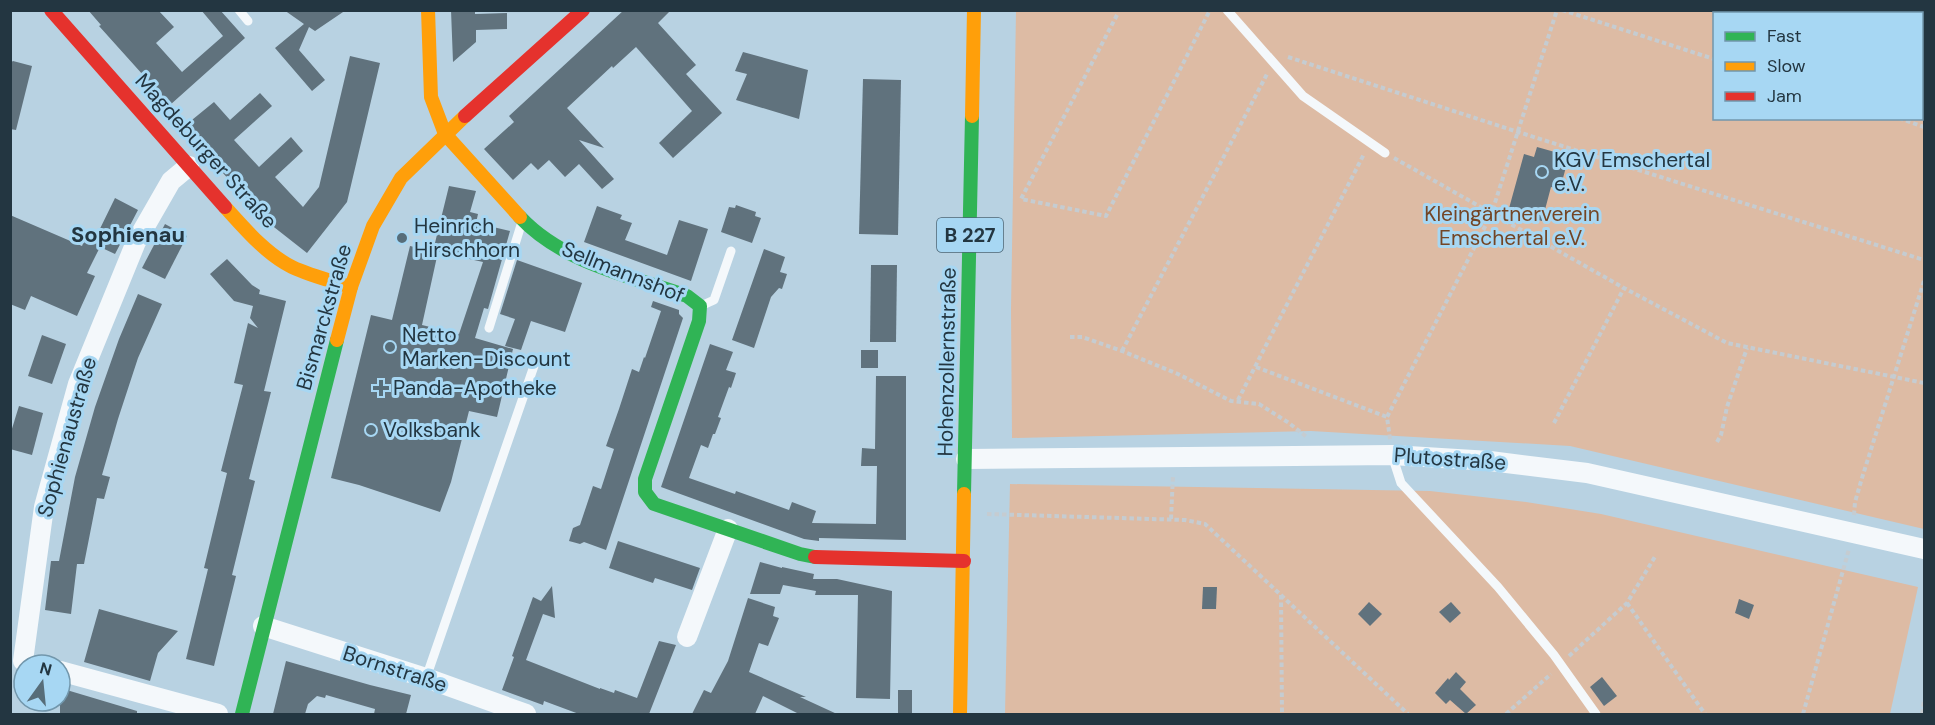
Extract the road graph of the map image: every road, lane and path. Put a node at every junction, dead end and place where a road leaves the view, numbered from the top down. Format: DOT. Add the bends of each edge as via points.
graph roads {
  1 [pos="51,10"];
  2 [pos="239,10"];
  3 [pos="428,10"];
  4 [pos="583,10"];
  5 [pos="974,10"];
  6 [pos="1210,10"];
  7 [pos="1227,10"];
  8 [pos="1557,10"];
  9 [pos="1562,10"];
  10 [pos="1117,15"];
  11 [pos="248,21"];
  12 [pos="1713,59"];
  13 [pos="1273,63"];
  14 [pos="1905,120"];
  15 [pos="1924,127"];
  16 [pos="1518,132"];
  17 [pos="445,134"];
  18 [pos="1370,142"];
  19 [pos="1385,153"];
  20 [pos="189,166"];
  21 [pos="1491,215"];
  22 [pos="523,220"];
  23 [pos="731,251"];
  24 [pos="1924,260"];
  25 [pos="1924,281"];
  26 [pos="351,287"];
  27 [pos="1624,288"];
  28 [pos="700,306"];
  29 [pos="489,328"];
  30 [pos="1070,338"];
  31 [pos="1747,348"];
  32 [pos="1122,351"];
  33 [pos="534,366"];
  34 [pos="1256,367"];
  35 [pos="1893,377"];
  36 [pos="1924,383"];
  37 [pos="1238,400"];
  38 [pos="1387,417"];
  39 [pos="1554,423"];
  40 [pos="1717,442"];
  41 [pos="1392,455"];
  42 [pos="1324,456"];
  43 [pos="966,459"];
  44 [pos="1174,459"];
  45 [pos="1008,515"];
  46 [pos="1171,519"];
  47 [pos="728,529"];
  48 [pos="1853,534"];
  49 [pos="1924,549"];
  50 [pos="1656,555"];
  51 [pos="964,561"];
  52 [pos="1281,594"];
  53 [pos="1627,603"];
  54 [pos="263,626"];
  55 [pos="687,637"];
  56 [pos="24,653"];
  57 [pos="1561,664"];
  58 [pos="72,674"];
  59 [pos="426,678"];
  60 [pos="1924,701"];
  61 [pos="218,714"];
  62 [pos="242,714"];
  63 [pos="526,714"];
  64 [pos="960,714"];
  65 [pos="1282,714"];
  66 [pos="1408,714"];
  67 [pos="1506,714"];
  68 [pos="1596,714"];
  69 [pos="1705,714"];
  70 [pos="1803,714"];
  71 [pos="1922,714"];
  1 -- 20 [label="main road, Magdeburger Straße"];
  2 -- 11 [label="lane"];
  3 -- 17 [label="main road" via="431,97"];
  4 -- 17 [label="main road, Bismarckstraße"];
  5 -- 43 [label="main road, Hohenzollernstraße / B 227"];
  6 -- 10 [label="path" via="1106,216 1021,199"];
  7 -- 13 [label="lane"];
  8 -- 16 [label="path"];
  9 -- 12 [label="path"];
  13 -- 16 [label="path" via="1281,55"];
  13 -- 18 [label="lane" via="1304,96"];
  13 -- 32 [label="path"];
  14 -- 15 [label="path"];
  16 -- 21 [label="path"];
  16 -- 24 [label="path"];
  17 -- 22 [label="main road, Sellmannshof"];
  17 -- 26 [label="main road, Bismarckstraße" via="401,178 373,226"];
  18 -- 19 [label="lane"];
  18 -- 34 [label="path"];
  19 -- 21 [label="path"];
  20 -- 26 [label="main road, Magdeburger Straße" via="273,255 293,268"];
  20 -- 56 [label="street, Sophienaustraße" via="171,181 136,242 78,384 44,507"];
  21 -- 27 [label="path"];
  21 -- 38 [label="path"];
  22 -- 28 [label="main road, Sellmannshof" via="544,239 572,255 687,296"];
  22 -- 29 [label="lane"];
  23 -- 28 [label="lane" via="714,300"];
  25 -- 35 [label="path"];
  26 -- 54 [label="main road, Bismarckstraße"];
  27 -- 31 [label="path" via="1727,343"];
  27 -- 39 [label="path"];
  28 -- 47 [label="main road, Sellmannshof" via="699,321 645,479 645,492 654,504"];
  30 -- 32 [label="path" via="1082,337"];
  31 -- 35 [label="path"];
  31 -- 40 [label="path"];
  32 -- 37 [label="path"];
  33 -- 59 [label="lane"];
  34 -- 37 [label="path"];
  34 -- 38 [label="path"];
  35 -- 36 [label="path"];
  35 -- 48 [label="path" via="1855,502"];
  37 -- 42 [label="path" via="1259,404 1289,423 1304,433"];
  38 -- 41 [label="path"];
  41 -- 42 [label="street, Plutostraße"];
  41 -- 48 [label="street, Plutostraße" via="1587,472"];
  41 -- 57 [label="lane" via="1401,483 1498,587"];
  42 -- 44 [label="street, Plutostraße"];
  43 -- 44 [label="street, Plutostraße"];
  43 -- 51 [label="main road, Hohenzollernstraße / B 227"];
  44 -- 46 [label="path"];
  45 -- 46 [label="path"];
  46 -- 52 [label="path" via="1205,524"];
  47 -- 51 [label="main road, Sellmannshof" via="817,557"];
  47 -- 55 [label="street"];
  48 -- 49 [label="street, Plutostraße"];
  48 -- 70 [label="path"];
  50 -- 53 [label="path"];
  51 -- 64 [label="main road, Hohenzollernstraße / B 227"];
  52 -- 65 [label="path"];
  52 -- 66 [label="path"];
  53 -- 57 [label="path"];
  53 -- 69 [label="path"];
  54 -- 59 [label="street, Bornstraße"];
  54 -- 62 [label="main road, Bismarckstraße"];
  57 -- 67 [label="path"];
  57 -- 68 [label="lane"];
  58 -- 61 [label="street"];
  59 -- 63 [label="street, Bornstraße"];
  60 -- 71 [label="path"];
}
